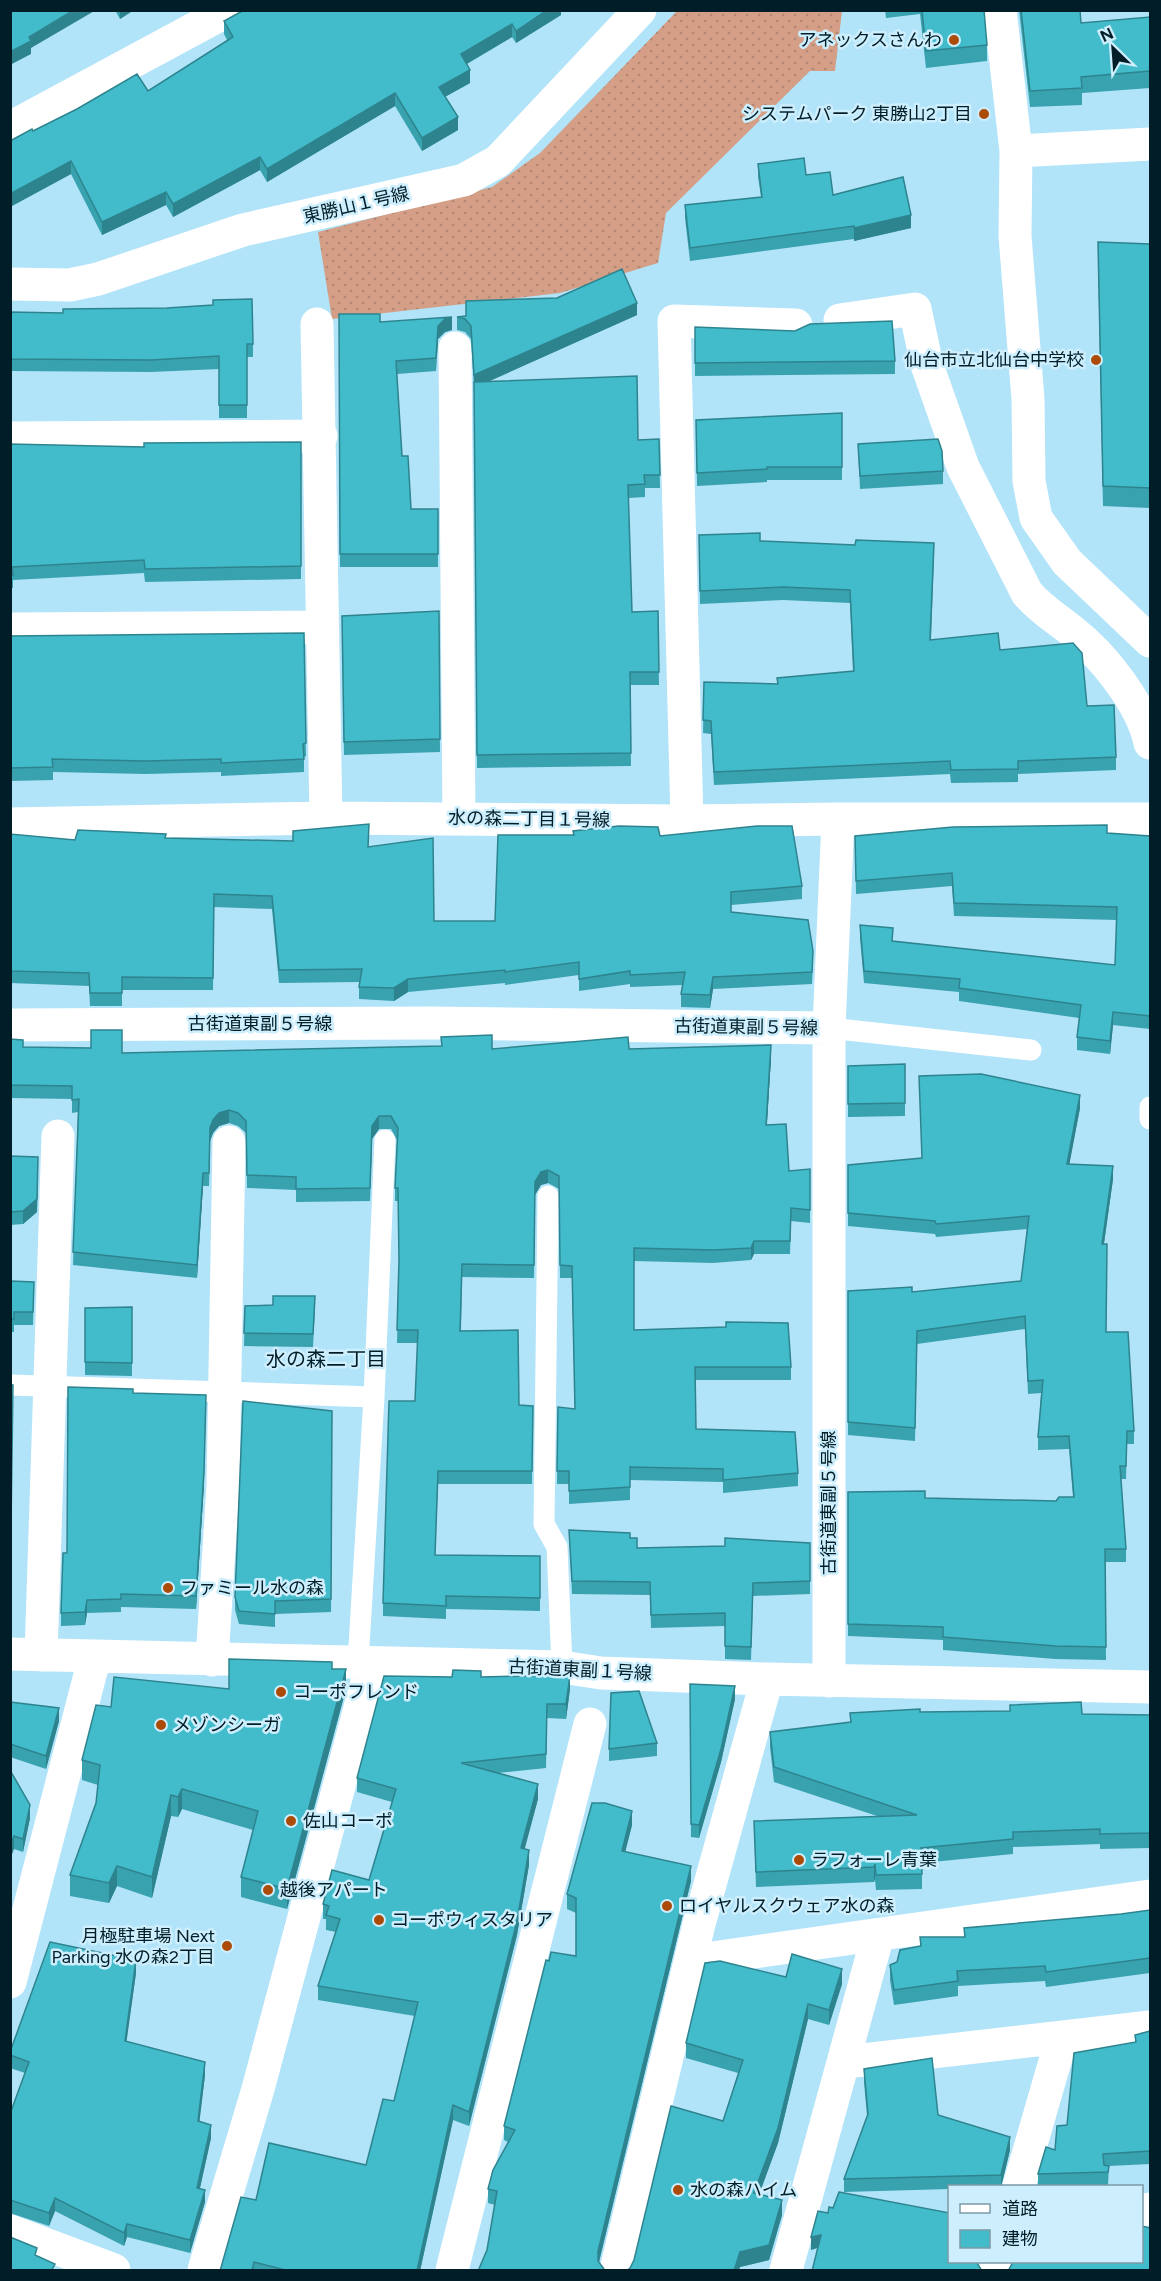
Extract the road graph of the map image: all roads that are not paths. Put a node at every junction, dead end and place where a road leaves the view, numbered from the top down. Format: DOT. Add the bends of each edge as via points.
graph roads {
  1 [pos="230,10"];
  2 [pos="640,10"];
  3 [pos="1000,10"];
  4 [pos="10,128"];
  5 [pos="1150,144"];
  6 [pos="1016,151"];
  7 [pos="10,284"];
  8 [pos="840,320"];
  9 [pos="317,324"];
  10 [pos="796,325"];
  11 [pos="455,348"];
  12 [pos="321,436"];
  13 [pos="10,438"];
  14 [pos="322,627"];
  15 [pos="10,628"];
  16 [pos="1150,641"];
  17 [pos="1150,742"];
  18 [pos="326,818"];
  19 [pos="459,818"];
  20 [pos="838,819"];
  21 [pos="1150,819"];
  22 [pos="687,821"];
  23 [pos="10,824"];
  24 [pos="10,1025"];
  25 [pos="829,1028"];
  26 [pos="1030,1050"];
  27 [pos="58,1136"];
  28 [pos="385,1140"];
  29 [pos="229,1142"];
  30 [pos="548,1196"];
  31 [pos="10,1384"];
  32 [pos="48,1386"];
  33 [pos="223,1391"];
  34 [pos="374,1396"];
  35 [pos="26,1654"];
  36 [pos="95,1656"];
  37 [pos="212,1660"];
  38 [pos="365,1663"];
  39 [pos="562,1667"];
  40 [pos="767,1679"];
  41 [pos="829,1681"];
  42 [pos="1150,1687"];
  43 [pos="590,1724"];
  44 [pos="1150,1896"];
  45 [pos="878,1935"];
  46 [pos="691,1961"];
  47 [pos="10,1983"];
  48 [pos="1150,2027"];
  49 [pos="1062,2037"];
  50 [pos="844,2062"];
  51 [pos="1020,2185"];
  52 [pos="10,2231"];
  53 [pos="114,2271"];
  54 [pos="204,2271"];
  55 [pos="452,2271"];
  56 [pos="616,2271"];
  57 [pos="786,2271"];
  1 -- 4 [label="street"];
  2 -- 7 [label="street, 東勝山１号線" via="498,161 464,180 243,230 98,279 70,285"];
  3 -- 6 [label="street"];
  5 -- 6 [label="street"];
  6 -- 16 [label="street" via="1016,236 1028,399 1029,481 1036,518 1067,562"];
  8 -- 17 [label="street" via="915,309 927,365 963,467 1027,592 1039,607 1073,631 1103,660 1138,712"];
  9 -- 12 [label="street"];
  10 -- 22 [label="street" via="674,321"];
  11 -- 19 [label="street"];
  12 -- 13 [label="street"];
  12 -- 14 [label="street"];
  14 -- 15 [label="street"];
  14 -- 18 [label="street"];
  18 -- 19 [label="street, 水の森二丁目１号線"];
  18 -- 23 [label="street, 水の森二丁目１号線"];
  19 -- 22 [label="street, 水の森二丁目１号線"];
  20 -- 21 [label="street, 水の森二丁目１号線"];
  20 -- 22 [label="street, 水の森二丁目１号線"];
  20 -- 25 [label="street"];
  24 -- 25 [label="street, 古街道東副５号線" via="432,1023"];
  25 -- 26 [label="lane"];
  25 -- 41 [label="street, 古街道東副５号線"];
  27 -- 32 [label="street"];
  28 -- 34 [label="lane"];
  29 -- 33 [label="street"];
  30 -- 39 [label="lane" via="544,1524 557,1547"];
  31 -- 32 [label="lane"];
  32 -- 33 [label="lane"];
  32 -- 35 [label="street"];
  33 -- 34 [label="lane"];
  33 -- 37 [label="street" via="223,1485"];
  34 -- 38 [label="lane"];
  35 -- 36 [label="street, 古街道東副１号線"];
  36 -- 37 [label="street, 古街道東副１号線"];
  36 -- 47 [label="street"];
  37 -- 38 [label="street, 古街道東副１号線"];
  38 -- 39 [label="street, 古街道東副１号線"];
  38 -- 54 [label="street" via="258,2089"];
  39 -- 40 [label="street, 古街道東副１号線" via="601,1673"];
  40 -- 41 [label="street, 古街道東副１号線"];
  40 -- 46 [label="street"];
  41 -- 42 [label="street, 古街道東副１号線"];
  43 -- 55 [label="street"];
  44 -- 45 [label="street"];
  45 -- 46 [label="street"];
  45 -- 50 [label="street"];
  46 -- 56 [label="street"];
  48 -- 49 [label="street"];
  49 -- 50 [label="street"];
  49 -- 51 [label="street"];
  50 -- 57 [label="street"];
  52 -- 53 [label="street"];
}
